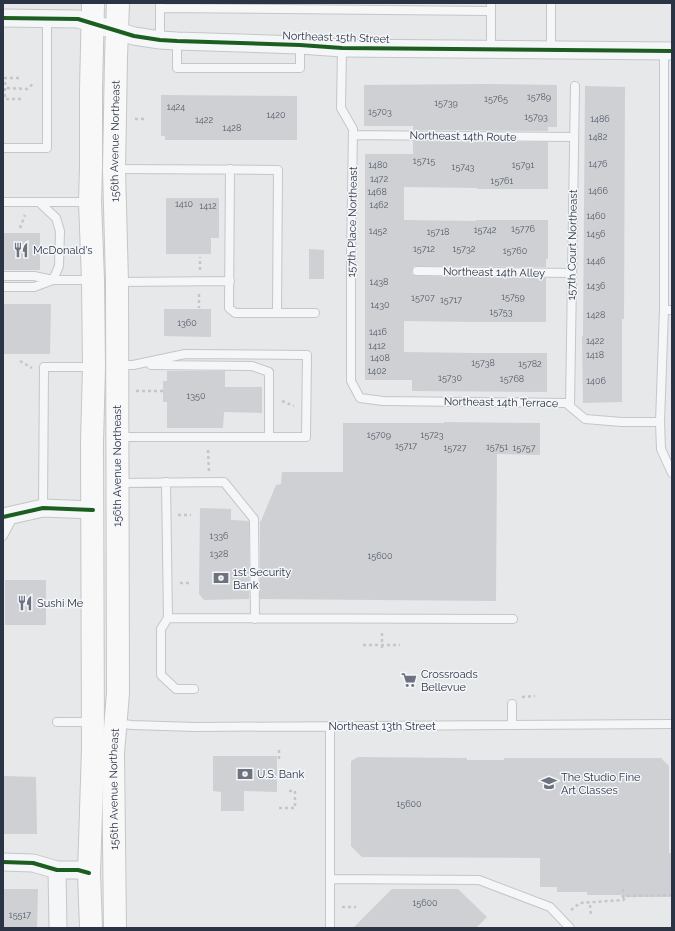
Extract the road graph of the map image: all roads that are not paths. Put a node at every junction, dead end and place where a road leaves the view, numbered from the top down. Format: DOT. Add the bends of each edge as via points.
graph roads {
  1 [pos="108,3"];
  2 [pos="118,3"];
  3 [pos="551,3"];
  4 [pos="160,6"];
  5 [pos="491,7"];
  6 [pos="93,13"];
  7 [pos="3,18"];
  8 [pos="47,18"];
  9 [pos="117,31"];
  10 [pos="160,40"];
  11 [pos="177,41"];
  12 [pos="300,45"];
  13 [pos="342,48"];
  14 [pos="491,49"];
  15 [pos="551,49"];
  16 [pos="668,50"];
  17 [pos="575,86"];
  18 [pos="353,135"];
  19 [pos="574,137"];
  20 [pos="3,148"];
  21 [pos="114,169"];
  22 [pos="230,169"];
  23 [pos="3,202"];
  24 [pos="39,202"];
  25 [pos="90,202"];
  26 [pos="416,271"];
  27 [pos="572,273"];
  28 [pos="3,276"];
  29 [pos="53,280"];
  30 [pos="93,280"];
  31 [pos="230,281"];
  32 [pos="117,282"];
  33 [pos="3,287"];
  34 [pos="668,310"];
  35 [pos="277,313"];
  36 [pos="315,313"];
  37 [pos="125,364"];
  38 [pos="94,367"];
  39 [pos="360,398"];
  40 [pos="570,405"];
  41 [pos="660,422"];
  42 [pos="117,437"];
  43 [pos="268,437"];
  44 [pos="672,473"];
  45 [pos="166,482"];
  46 [pos="117,483"];
  47 [pos="43,508"];
  48 [pos="93,510"];
  49 [pos="9,516"];
  50 [pos="3,536"];
  51 [pos="168,618"];
  52 [pos="255,619"];
  53 [pos="513,620"];
  54 [pos="194,689"];
  55 [pos="512,704"];
  56 [pos="57,722"];
  57 [pos="104,723"];
  58 [pos="672,724"];
  59 [pos="512,725"];
  60 [pos="330,726"];
  61 [pos="3,862"];
  62 [pos="58,870"];
  63 [pos="89,873"];
  64 [pos="331,879"];
  65 [pos="58,928"];
  66 [pos="91,928"];
  67 [pos="115,928"];
  68 [pos="330,928"];
  69 [pos="570,928"];
  1 -- 9 [label="main road"];
  2 -- 9 [label="main road, 156th Avenue Northeast"];
  3 -- 15 [label="lane"];
  4 -- 5 [label="lane"];
  4 -- 10 [label="lane"];
  5 -- 14 [label="lane"];
  6 -- 8 [label="street, Northeast 15th Street" via="78,19"];
  6 -- 9 [label="street, Northeast 15th Street"];
  6 -- 25 [label="main road, 156th Avenue Northeast"];
  7 -- 8 [label="street, Northeast 15th Street"];
  8 -- 20 [label="lane" via="47,148"];
  9 -- 10 [label="street, Northeast 15th Street"];
  9 -- 21 [label="main road, 156th Avenue Northeast"];
  10 -- 11 [label="street, Northeast 15th Street"];
  11 -- 12 [label="street, Northeast 15th Street"];
  11 -- 12 [label="lane" via="177,68 300,68"];
  12 -- 13 [label="street, Northeast 15th Street"];
  13 -- 14 [label="street, Northeast 15th Street"];
  13 -- 18 [label="lane, 157th Place Northeast" via="341,108 353,129"];
  14 -- 15 [label="street, Northeast 15th Street"];
  15 -- 16 [label="street, Northeast 15th Street"];
  16 -- 34 [label="lane"];
  17 -- 19 [label="lane, 157th Court Northeast"];
  18 -- 19 [label="lane, Northeast 14th Route"];
  18 -- 39 [label="lane, 157th Place Northeast" via="351,382"];
  19 -- 27 [label="lane, 157th Court Northeast"];
  21 -- 22 [label="lane"];
  21 -- 32 [label="main road, 156th Avenue Northeast"];
  22 -- 31 [label="lane"];
  22 -- 35 [label="lane" via="278,170"];
  23 -- 24 [label="lane"];
  24 -- 25 [label="lane"];
  24 -- 29 [label="lane" via="56,218 60,231 59,266"];
  25 -- 30 [label="main road, 156th Avenue Northeast"];
  26 -- 27 [label="lane, Northeast 14th Alley"];
  27 -- 40 [label="lane, 157th Court Northeast"];
  28 -- 29 [label="lane" via="34,276"];
  29 -- 30 [label="lane"];
  29 -- 33 [label="lane" via="34,287"];
  30 -- 38 [label="main road, 156th Avenue Northeast"];
  31 -- 32 [label="lane"];
  31 -- 35 [label="lane" via="229,308 235,313"];
  32 -- 37 [label="main road, 156th Avenue Northeast"];
  34 -- 41 [label="lane"];
  35 -- 36 [label="lane"];
  37 -- 42 [label="main road, 156th Avenue Northeast"];
  37 -- 43 [label="lane" via="252,366 268,372"];
  37 -- 43 [label="lane" via="185,354 307,356 306,437"];
  38 -- 47 [label="lane" via="44,367"];
  38 -- 48 [label="main road, 156th Avenue Northeast"];
  39 -- 40 [label="lane, Northeast 14th Terrace" via="383,401"];
  40 -- 41 [label="lane, Northeast 14th Terrace" via="585,419"];
  41 -- 44 [label="lane" via="661,449"];
  42 -- 43 [label="lane"];
  42 -- 46 [label="main road, 156th Avenue Northeast"];
  45 -- 46 [label="lane"];
  45 -- 51 [label="lane"];
  45 -- 52 [label="lane" via="224,482 254,519"];
  46 -- 57 [label="main road, 156th Avenue Northeast" via="118,693"];
  47 -- 48 [label="street"];
  47 -- 49 [label="street"];
  48 -- 57 [label="main road, 156th Avenue Northeast"];
  49 -- 50 [label="lane"];
  51 -- 52 [label="lane"];
  51 -- 54 [label="lane" via="161,629 161,676 176,689"];
  52 -- 53 [label="lane"];
  55 -- 59 [label="lane"];
  56 -- 57 [label="lane, Northeast 13th Street"];
  57 -- 60 [label="lane, Northeast 13th Street" via="195,727"];
  57 -- 63 [label="main road, 156th Avenue Northeast"];
  57 -- 67 [label="main road, 156th Avenue Northeast" via="113,753"];
  58 -- 59 [label="lane, Northeast 13th Street"];
  59 -- 60 [label="lane, Northeast 13th Street"];
  60 -- 64 [label="lane"];
  61 -- 62 [label="street" via="33,863"];
  62 -- 63 [label="street"];
  62 -- 65 [label="street"];
  63 -- 66 [label="main road, 156th Avenue Northeast"];
  64 -- 68 [label="lane"];
  64 -- 69 [label="lane" via="479,880 550,906"];
}
